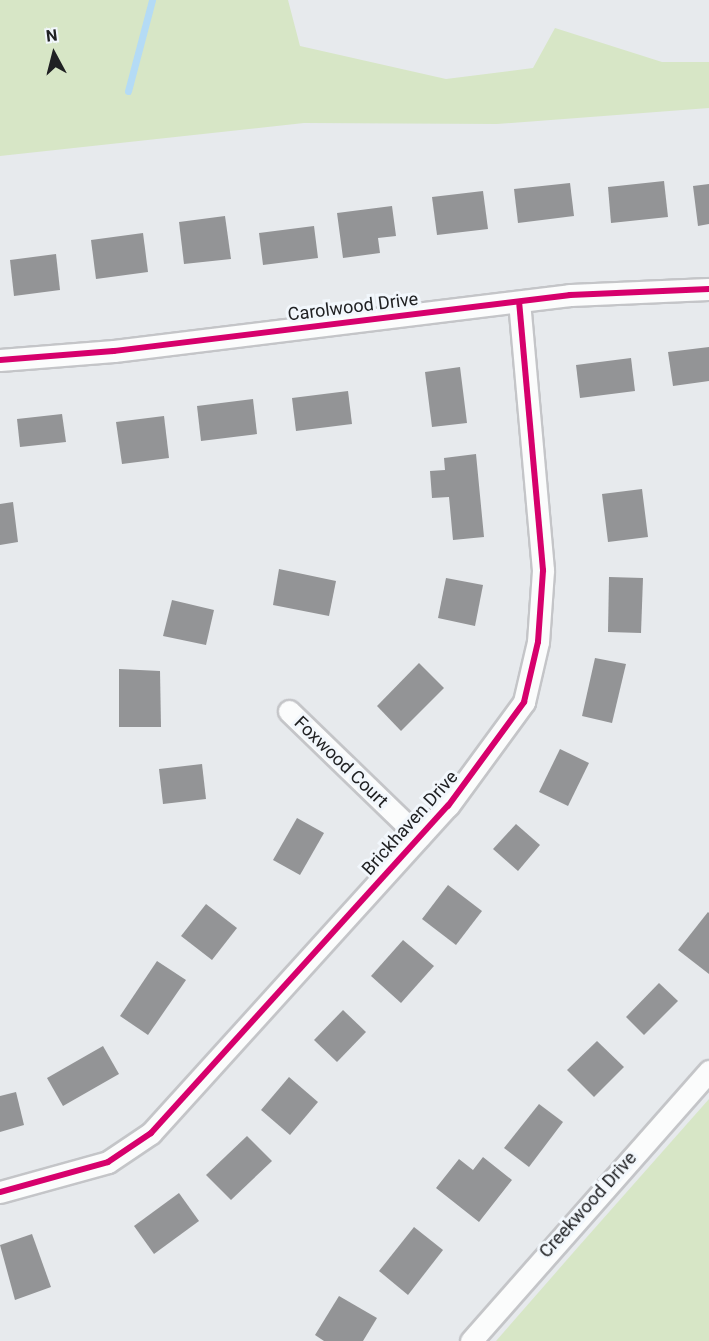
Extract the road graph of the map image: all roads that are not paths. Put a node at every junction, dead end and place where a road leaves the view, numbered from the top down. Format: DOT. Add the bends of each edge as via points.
graph roads {
  1 [pos="709,289"];
  2 [pos="519,303"];
  3 [pos="0,360"];
  4 [pos="289,711"];
  5 [pos="419,837"];
  6 [pos="709,1071"];
  7 [pos="0,1192"];
  8 [pos="471,1341"];
  1 -- 2 [label="street, Carolwood Drive" via="570,295"];
  2 -- 3 [label="street, Carolwood Drive"];
  2 -- 5 [label="street, Brickhaven Drive" via="543,570 538,642 524,702 482,763"];
  4 -- 5 [label="street, Foxwood Court"];
  5 -- 7 [label="street, Brickhaven Drive" via="151,1133 108,1162"];
  6 -- 8 [label="street, Creekwood Drive"];
}
